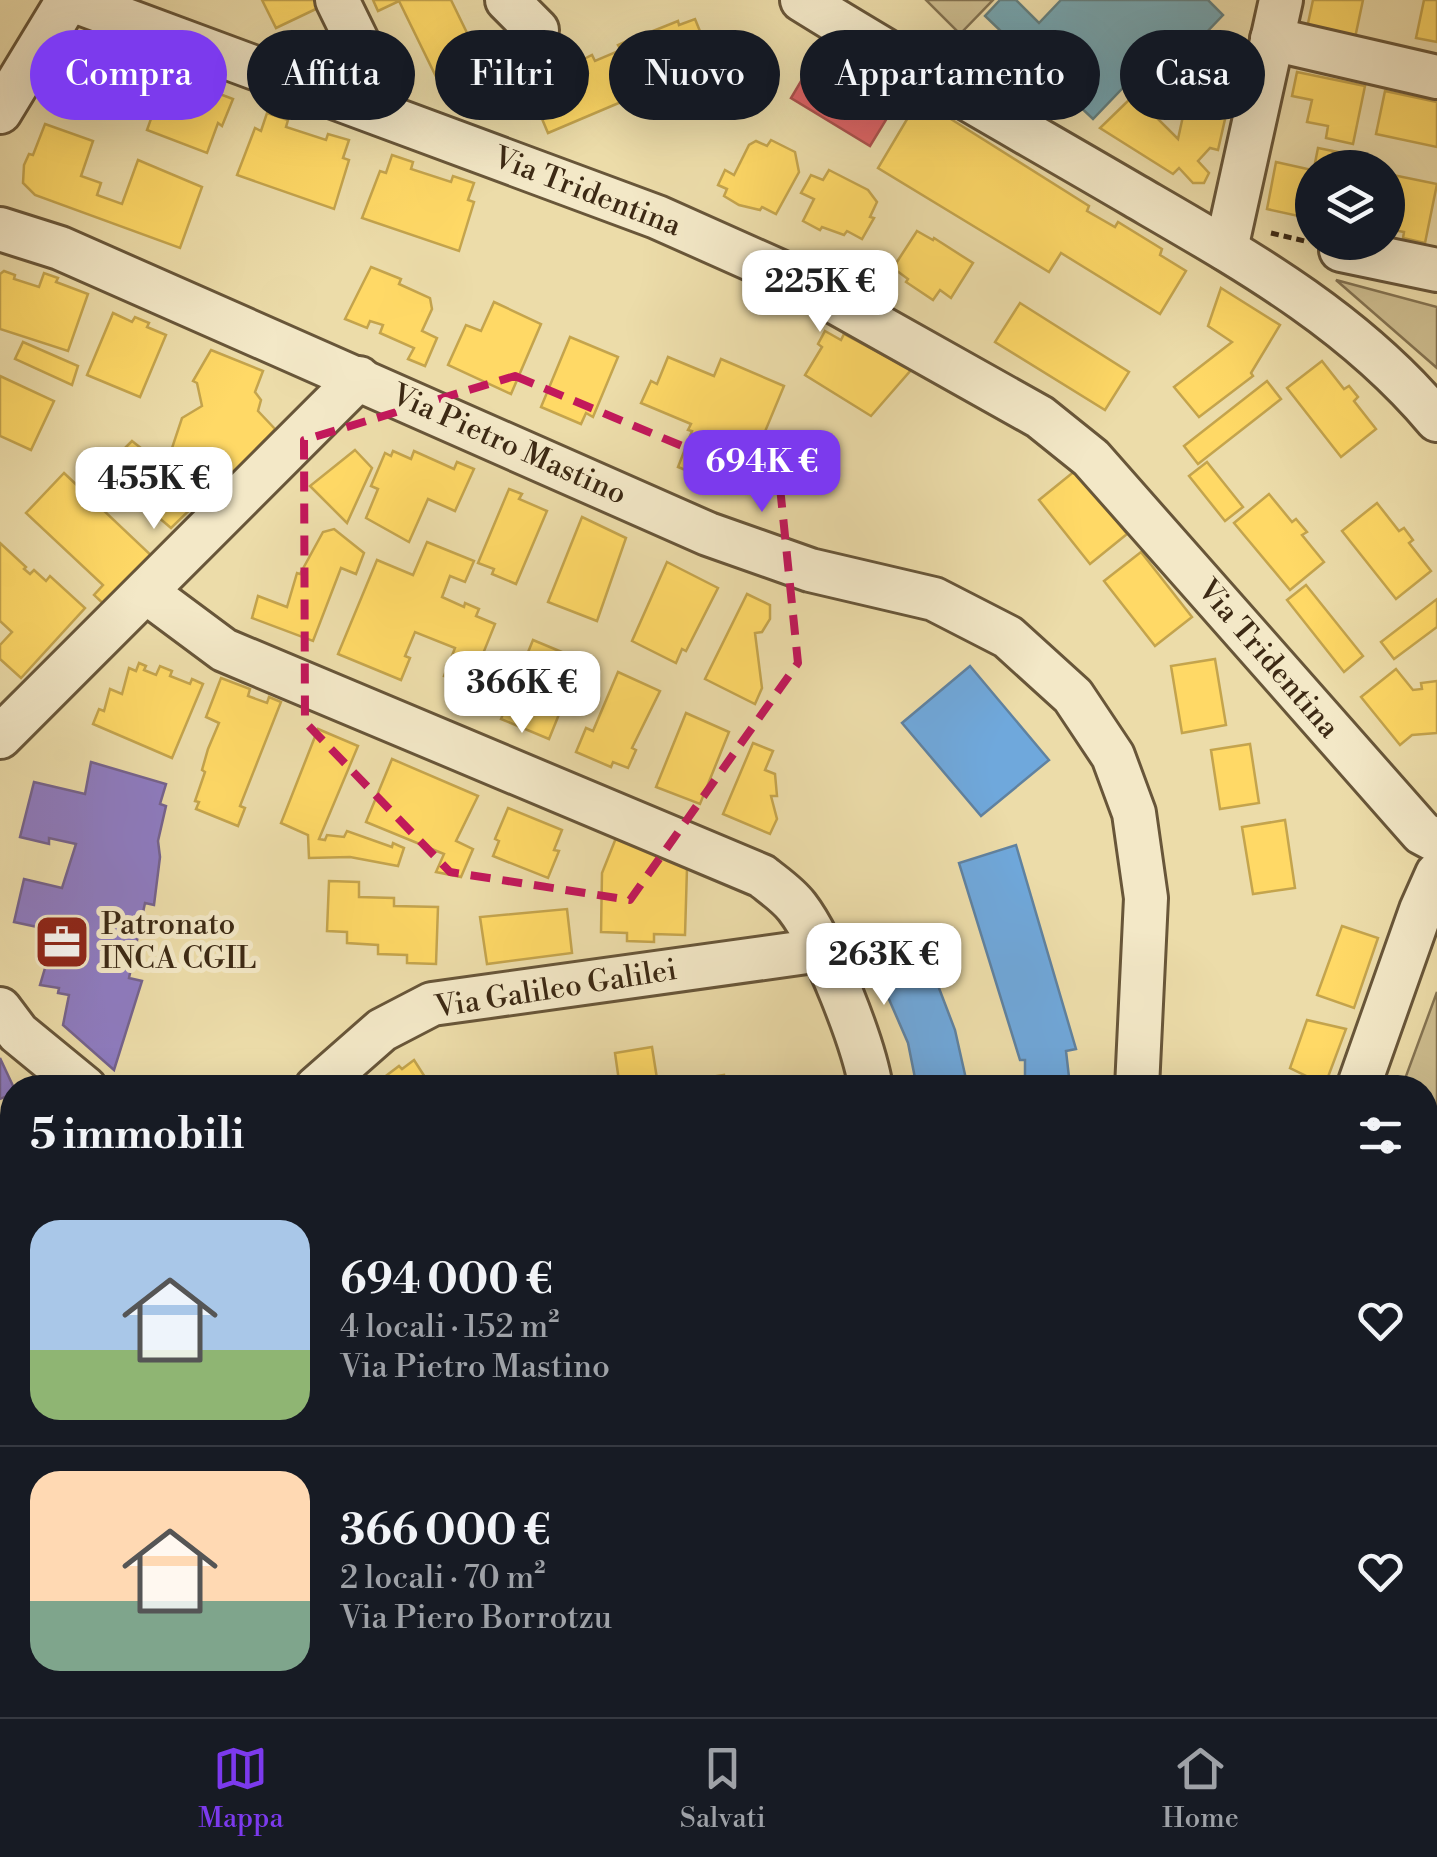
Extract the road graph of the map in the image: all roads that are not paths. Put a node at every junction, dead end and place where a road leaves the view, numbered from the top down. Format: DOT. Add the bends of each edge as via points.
graph roads {
  1 [pos="70,0"];
  2 [pos="337,0"];
  3 [pos="508,0"];
  4 [pos="825,5"];
  5 [pos="1276,20"];
  6 [pos="352,30"];
  7 [pos="537,30"];
  8 [pos="1437,77"];
  9 [pos="0,112"];
  10 [pos="0,229"];
  11 [pos="1226,249"];
  12 [pos="1389,260"];
  13 [pos="1437,270"];
  14 [pos="360,378"];
  15 [pos="1437,420"];
  16 [pos="146,592"];
  17 [pos="0,737"];
  18 [pos="1437,840"];
  19 [pos="1437,874"];
  20 [pos="821,950"];
  21 [pos="0,1009"];
  22 [pos="69,1075"];
  23 [pos="331,1075"];
  24 [pos="869,1075"];
  25 [pos="1138,1075"];
  26 [pos="1363,1075"];
  1 -- 9 [label="street"];
  1 -- 18 [label="street, Via Tridentina" via="657,216 787,275 1040,417 1092,458 1422,834"];
  2 -- 6 [label="street"];
  3 -- 7 [label="street"];
  4 -- 11 [label="street"];
  5 -- 8 [label="street"];
  5 -- 11 [label="street"];
  10 -- 14 [label="street, Via Pietro Mastino" via="60,248"];
  11 -- 15 [label="street" via="1334,320 1401,377"];
  12 -- 13 [label="street"];
  14 -- 16 [label="street"];
  14 -- 25 [label="street, Via Pietro Mastino" via="708,534 810,570 934,599 1008,636 1073,696 1114,756 1134,813 1146,898"];
  16 -- 17 [label="street"];
  16 -- 20 [label="street" via="224,650 762,876 796,905"];
  19 -- 26 [label="street"];
  20 -- 23 [label="street, Via Galileo Galilei" via="432,1004 382,1030"];
  20 -- 24 [label="street"];
  21 -- 22 [label="street"];
}
